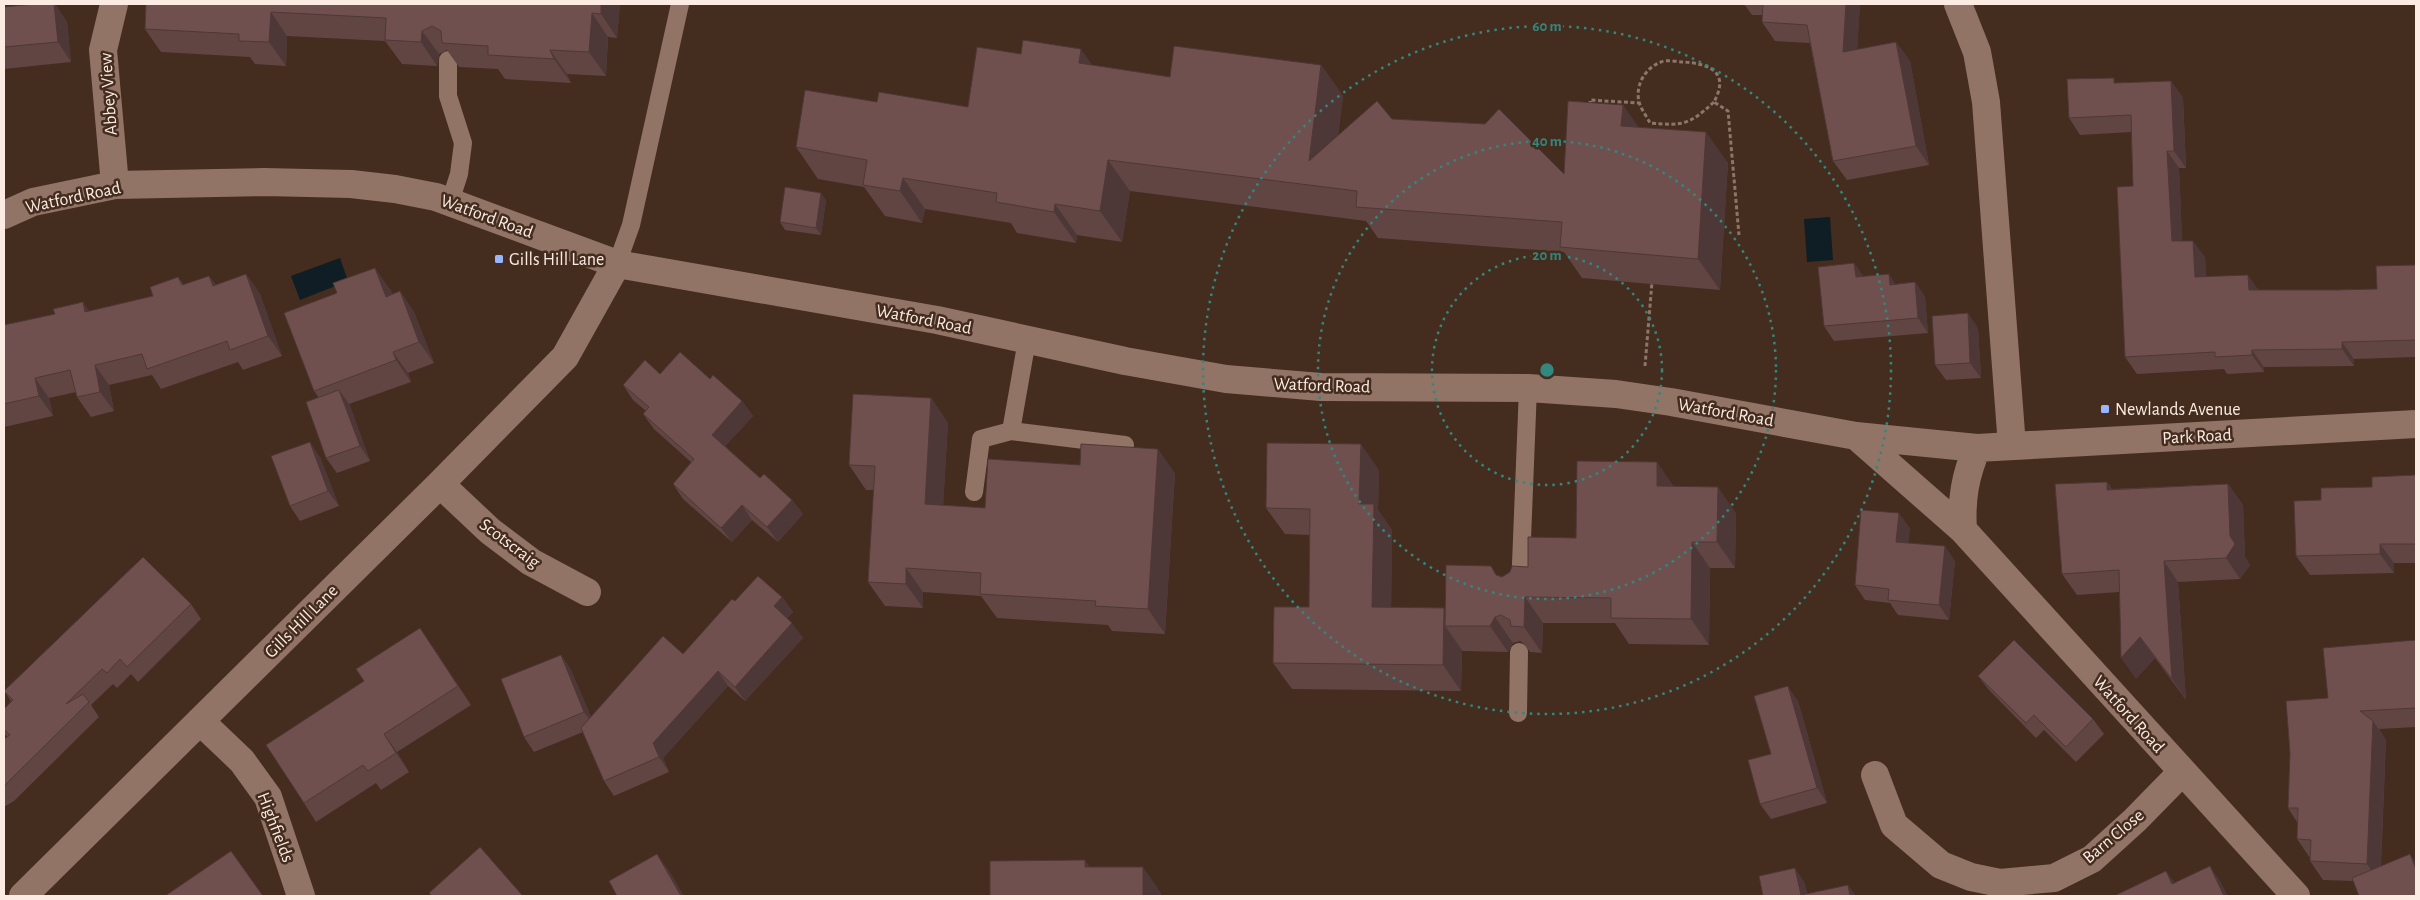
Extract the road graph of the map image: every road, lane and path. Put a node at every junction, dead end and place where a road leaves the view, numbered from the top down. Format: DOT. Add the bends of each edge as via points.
graph roads {
  1 [pos="114,4"];
  2 [pos="680,4"];
  3 [pos="1958,4"];
  4 [pos="448,60"];
  5 [pos="1714,102"];
  6 [pos="1639,103"];
  7 [pos="1590,109"];
  8 [pos="1661,124"];
  9 [pos="1661,132"];
  10 [pos="115,185"];
  11 [pos="450,202"];
  12 [pos="4,215"];
  13 [pos="1739,235"];
  14 [pos="617,264"];
  15 [pos="1652,275"];
  16 [pos="1026,340"];
  17 [pos="1645,370"];
  18 [pos="1528,388"];
  19 [pos="2416,424"];
  20 [pos="1011,431"];
  21 [pos="1856,436"];
  22 [pos="1125,445"];
  23 [pos="2012,446"];
  24 [pos="1977,448"];
  25 [pos="440,484"];
  26 [pos="974,492"];
  27 [pos="1963,530"];
  28 [pos="587,592"];
  29 [pos="1520,592"];
  30 [pos="1519,652"];
  31 [pos="1518,713"];
  32 [pos="200,721"];
  33 [pos="2182,772"];
  34 [pos="1876,775"];
  35 [pos="23,896"];
  36 [pos="301,896"];
  37 [pos="2296,896"];
  1 -- 10 [label="street, Abbey View" via="103,50"];
  2 -- 14 [label="lane" via="631,226"];
  3 -- 23 [label="street" via="1977,52 1986,102"];
  4 -- 11 [label="lane" via="448,96 462,143 460,174"];
  5 -- 6 [label="path" via="1720,91 1720,81 1715,72 1704,64 1663,61 1652,67 1640,81"];
  5 -- 8 [label="path" via="1698,117 1679,125"];
  5 -- 13 [label="path" via="1728,111"];
  6 -- 7 [label="path" via="1590,100"];
  6 -- 8 [label="path" via="1650,123"];
  8 -- 9 [label="path"];
  10 -- 11 [label="street, Watford Road" via="351,184 395,189"];
  10 -- 12 [label="street, Watford Road" via="34,202"];
  11 -- 14 [label="street, Watford Road"];
  14 -- 16 [label="street, Watford Road" via="937,320"];
  14 -- 25 [label="street, Gills Hill Lane" via="565,357"];
  15 -- 17 [label="path"];
  16 -- 18 [label="street, Watford Road" via="1226,379 1321,387"];
  16 -- 20 [label="lane"];
  18 -- 21 [label="street, Watford Road" via="1616,394 1671,402"];
  18 -- 29 [label="lane"];
  19 -- 23 [label="street, Park Road"];
  20 -- 22 [label="lane"];
  20 -- 26 [label="lane" via="981,439"];
  21 -- 24 [label="street, Watford Road"];
  21 -- 27 [label="street, Watford Road"];
  23 -- 24 [label="street, Park Road"];
  24 -- 27 [label="street" via="1964,484 1961,505"];
  25 -- 28 [label="street, Scotscraig" via="490,531 531,562"];
  25 -- 32 [label="street, Gills Hill Lane"];
  27 -- 33 [label="street, Watford Road"];
  30 -- 31 [label="lane"];
  32 -- 35 [label="street, Gills Hill Lane"];
  32 -- 36 [label="street, Highfields" via="242,761 268,797"];
  33 -- 34 [label="street, Barn Close" via="2092,859 2054,878 2000,883 1941,864 1894,825"];
  33 -- 37 [label="street, Watford Road"];
}
